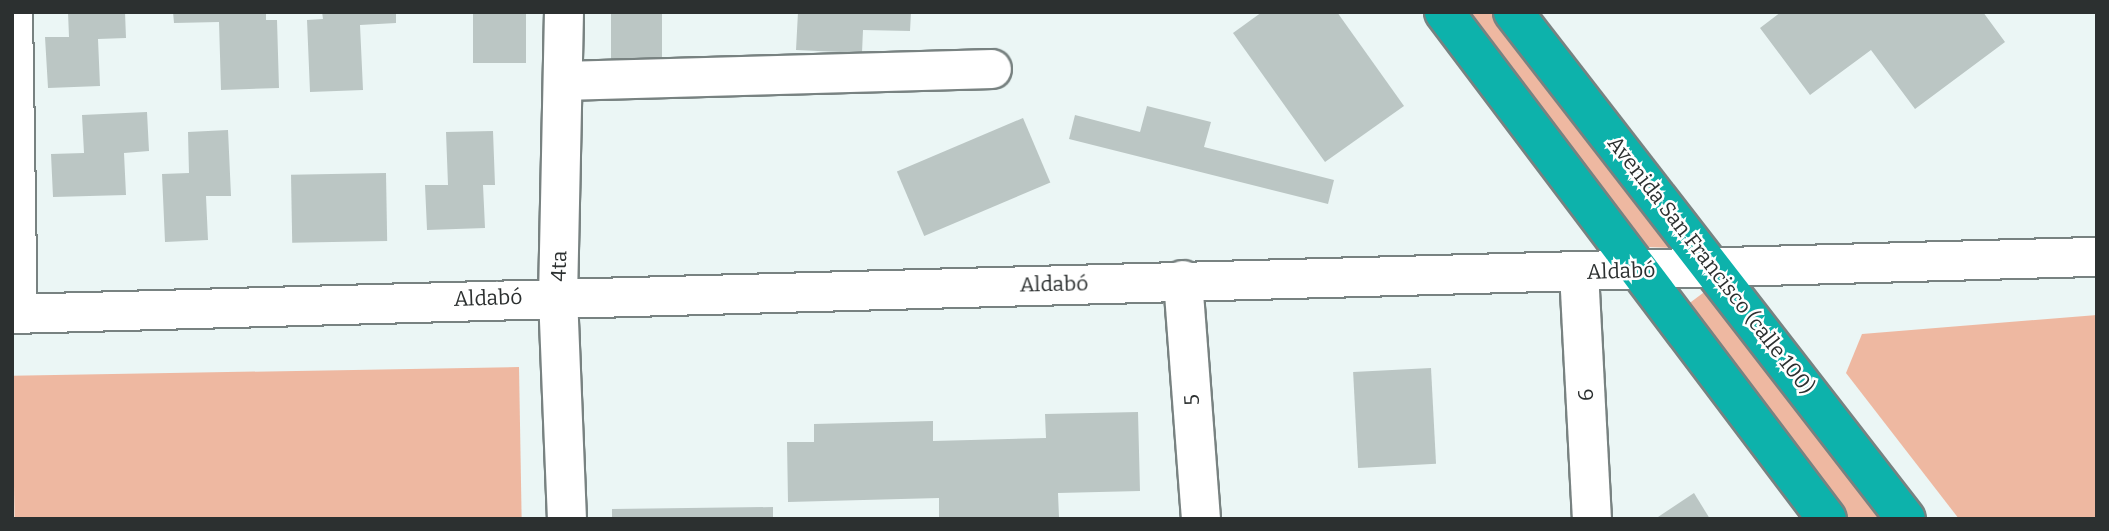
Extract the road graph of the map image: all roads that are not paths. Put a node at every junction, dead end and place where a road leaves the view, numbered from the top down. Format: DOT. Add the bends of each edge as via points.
graph roads {
  1 [pos="13,12"];
  2 [pos="564,12"];
  3 [pos="1444,12"];
  4 [pos="1513,12"];
  5 [pos="992,68"];
  6 [pos="564,81"];
  7 [pos="2097,257"];
  8 [pos="1716,268"];
  9 [pos="1636,270"];
  10 [pos="1579,272"];
  11 [pos="1183,280"];
  12 [pos="558,296"];
  13 [pos="15,314"];
  14 [pos="567,519"];
  15 [pos="1201,519"];
  16 [pos="1592,519"];
  17 [pos="1826,519"];
  18 [pos="1906,519"];
  1 -- 13 [label="street"];
  2 -- 6 [label="street, 4ta"];
  3 -- 9 [label="highway"];
  4 -- 8 [label="highway, Avenida San Francisco (calle 100)"];
  5 -- 6 [label="street"];
  6 -- 12 [label="street, 4ta"];
  7 -- 8 [label="street, Aldabó"];
  8 -- 9 [label="street, Aldabó"];
  8 -- 18 [label="highway, Avenida San Francisco (calle 100)"];
  9 -- 10 [label="street, Aldabó"];
  9 -- 17 [label="highway"];
  10 -- 11 [label="street, Aldabó"];
  10 -- 16 [label="street, 6"];
  11 -- 12 [label="street, Aldabó"];
  11 -- 15 [label="street, 5"];
  12 -- 13 [label="street, Aldabó"];
  12 -- 14 [label="street, 4ta"];
}
